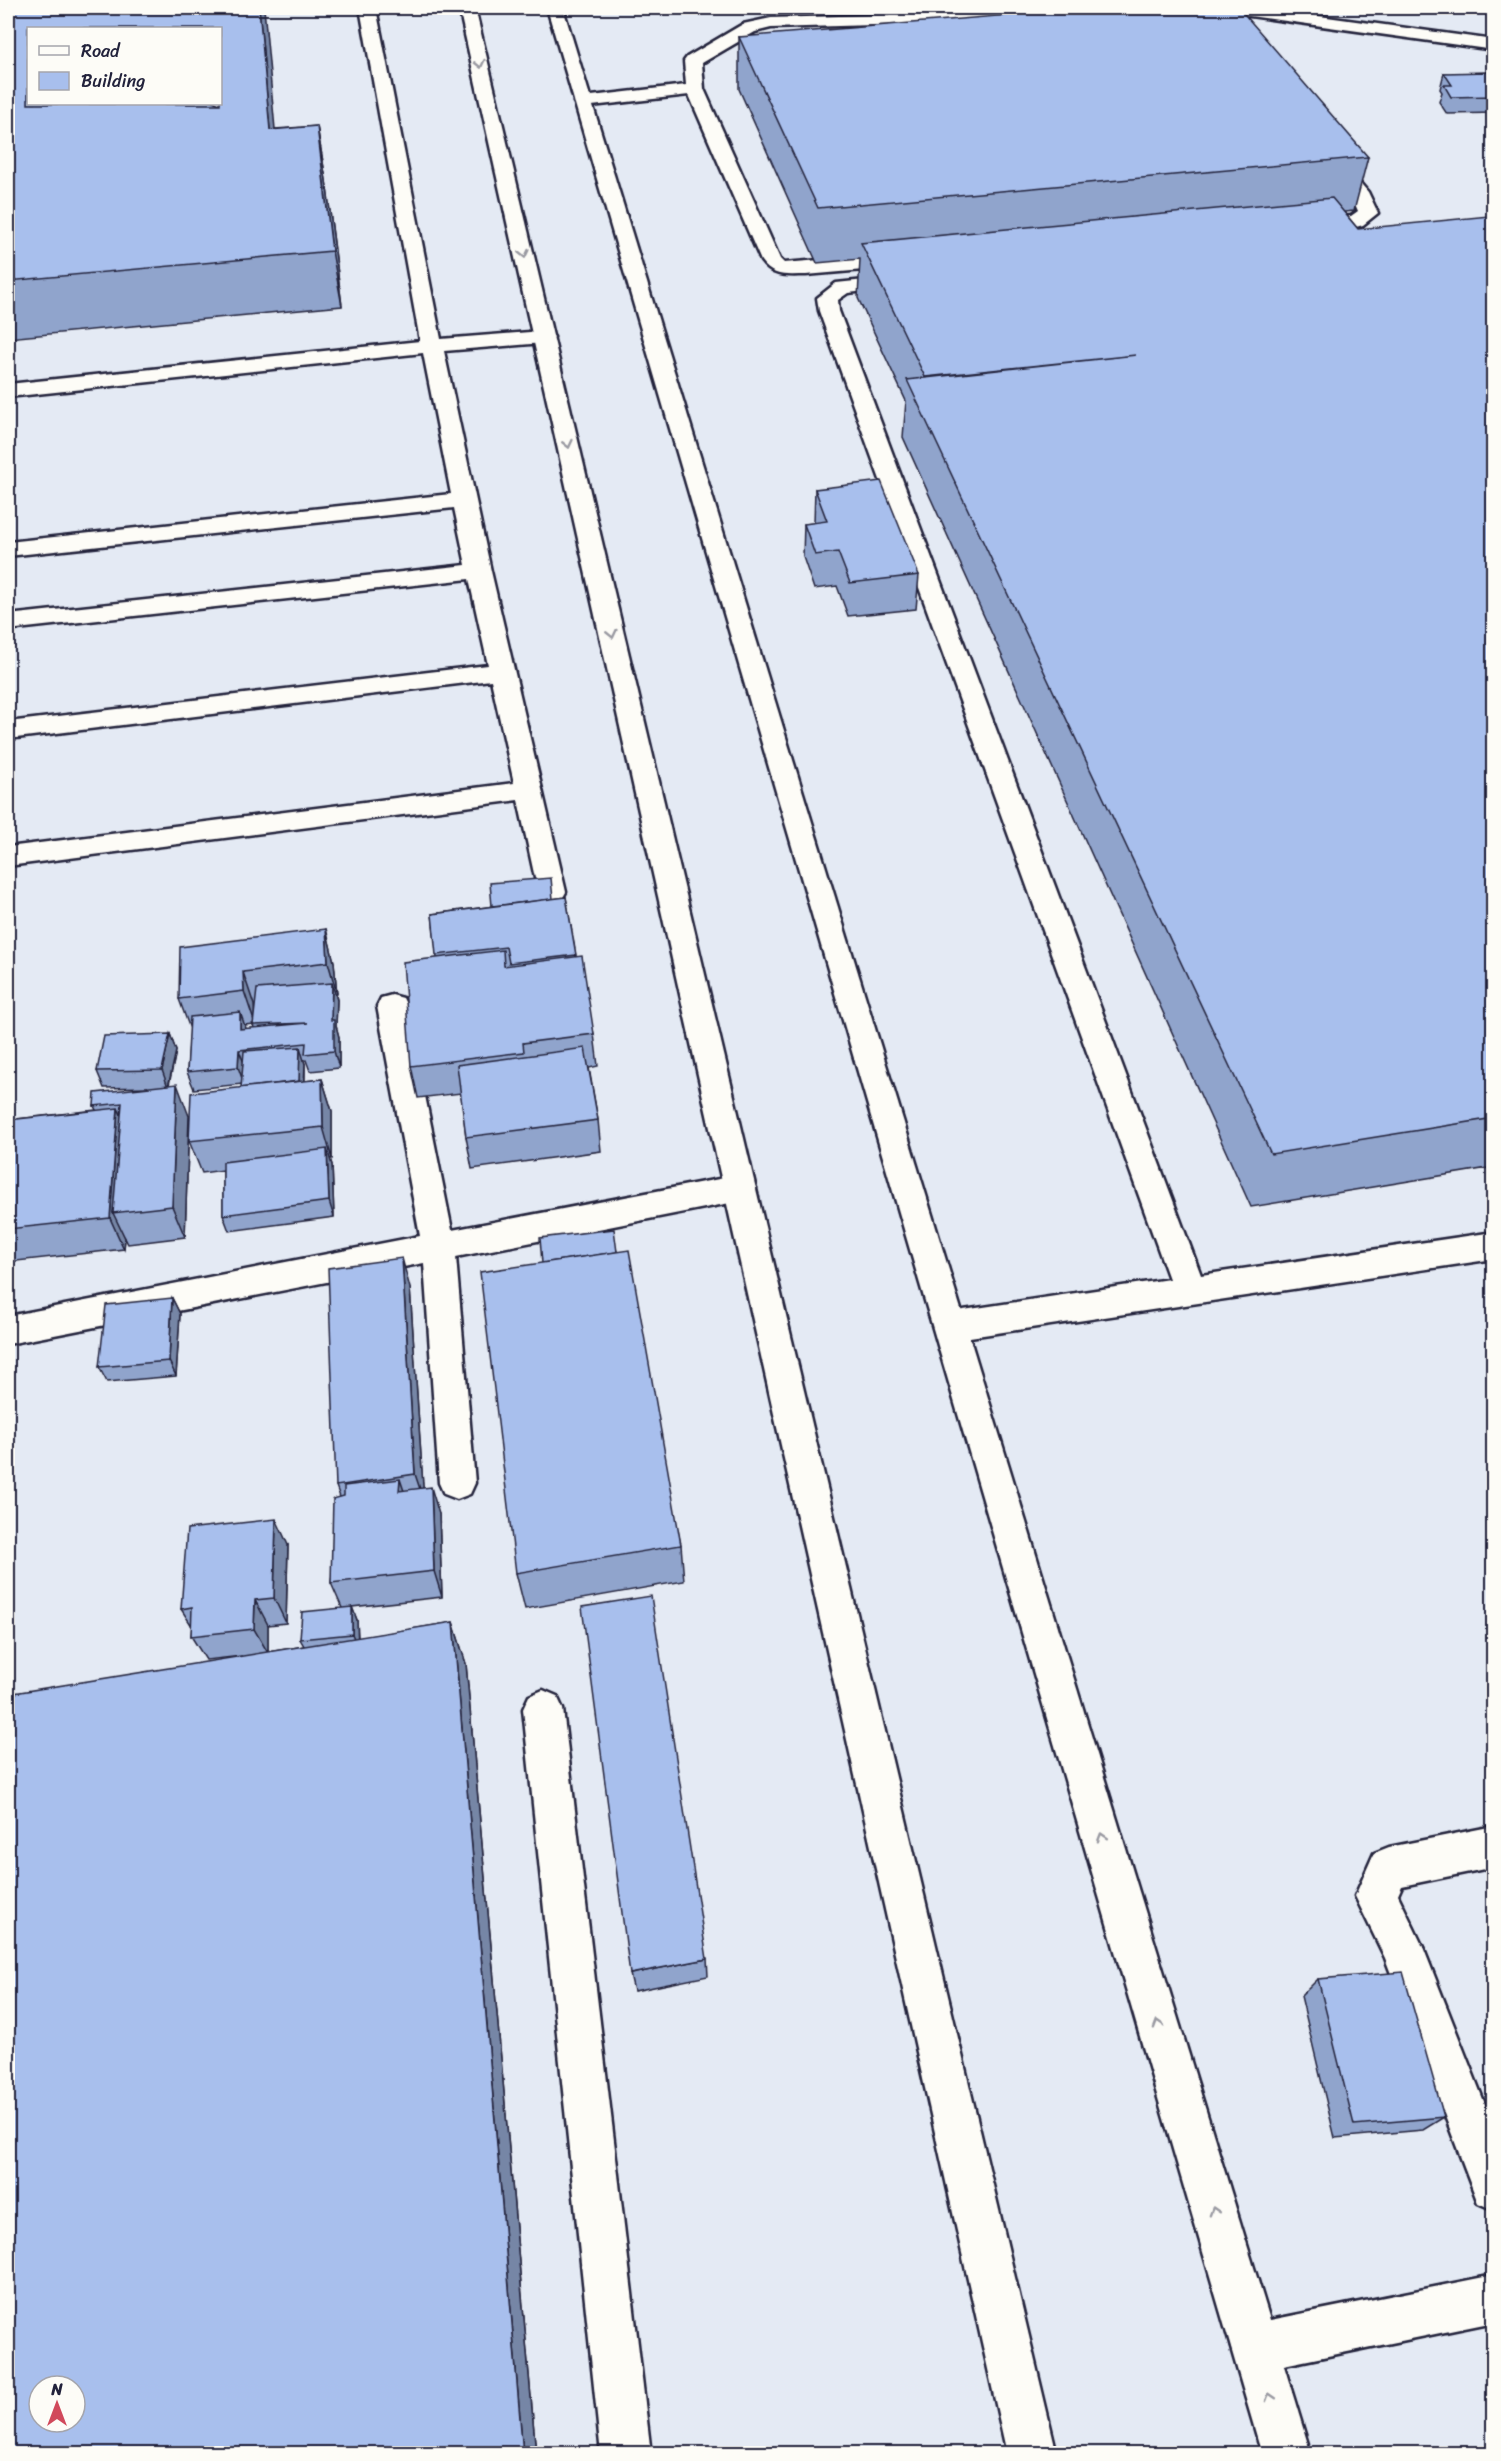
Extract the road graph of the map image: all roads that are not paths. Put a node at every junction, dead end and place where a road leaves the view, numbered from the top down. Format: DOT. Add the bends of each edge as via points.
graph roads {
  1 [pos="368,8"];
  2 [pos="467,8"];
  3 [pos="555,8"];
  4 [pos="1228,8"];
  5 [pos="1494,45"];
  6 [pos="695,88"];
  7 [pos="583,102"];
  8 [pos="1186,259"];
  9 [pos="543,337"];
  10 [pos="432,346"];
  11 [pos="8,392"];
  12 [pos="465,500"];
  13 [pos="8,549"];
  14 [pos="479,570"];
  15 [pos="8,623"];
  16 [pos="502,671"];
  17 [pos="8,731"];
  18 [pos="528,790"];
  19 [pos="8,857"];
  20 [pos="552,892"];
  21 [pos="392,1006"];
  22 [pos="740,1188"];
  23 [pos="1494,1245"];
  24 [pos="440,1247"];
  25 [pos="1190,1291"];
  26 [pos="950,1326"];
  27 [pos="8,1330"];
  28 [pos="457,1483"];
  29 [pos="543,1709"];
  30 [pos="1494,1846"];
  31 [pos="1494,2187"];
  32 [pos="1494,2298"];
  33 [pos="1255,2347"];
  34 [pos="626,2454"];
  35 [pos="1032,2454"];
  36 [pos="1287,2454"];
  1 -- 10 [label="street"];
  2 -- 9 [label="street, one-way"];
  3 -- 7 [label="street"];
  4 -- 5 [label="street"];
  6 -- 6 [label="street" via="771,261 779,269 1356,221 1368,213 1361,196 1226,41 1204,42 996,18 771,23 749,28 693,61"];
  6 -- 7 [label="street"];
  7 -- 26 [label="street"];
  8 -- 25 [label="street" via="843,287 827,298"];
  9 -- 10 [label="street"];
  9 -- 22 [label="street, one-way"];
  10 -- 11 [label="street"];
  10 -- 12 [label="street"];
  12 -- 13 [label="street"];
  12 -- 14 [label="street"];
  14 -- 15 [label="street"];
  14 -- 16 [label="street"];
  16 -- 17 [label="street"];
  16 -- 18 [label="street"];
  18 -- 19 [label="street"];
  18 -- 20 [label="street"];
  21 -- 24 [label="street"];
  22 -- 24 [label="street"];
  22 -- 35 [label="street"];
  23 -- 25 [label="street"];
  24 -- 27 [label="street"];
  24 -- 28 [label="street"];
  25 -- 26 [label="street"];
  33 -- 26 [label="street, one-way"];
  29 -- 34 [label="street"];
  30 -- 31 [label="street" via="1389,1868 1376,1896 1402,1947"];
  32 -- 33 [label="street"];
  36 -- 33 [label="street, one-way"];
}
